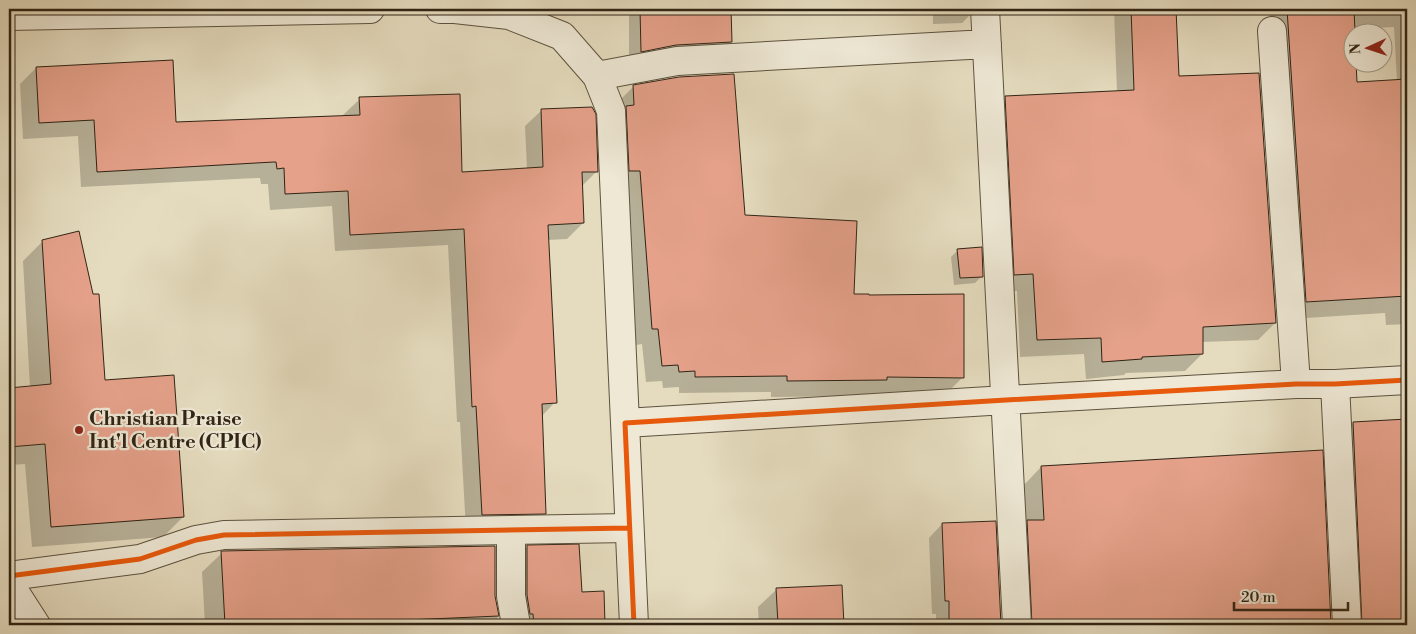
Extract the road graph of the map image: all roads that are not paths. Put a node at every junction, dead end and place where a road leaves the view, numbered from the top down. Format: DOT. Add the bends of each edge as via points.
graph roads {
  1 [pos="370,9"];
  2 [pos="440,9"];
  3 [pos="985,9"];
  4 [pos="234,10"];
  5 [pos="508,12"];
  6 [pos="9,16"];
  7 [pos="1272,31"];
  8 [pos="987,44"];
  9 [pos="597,76"];
  10 [pos="1407,380"];
  11 [pos="1296,384"];
  12 [pos="1335,384"];
  13 [pos="1006,400"];
  14 [pos="625,423"];
  15 [pos="629,528"];
  16 [pos="511,530"];
  17 [pos="9,576"];
  18 [pos="9,583"];
  19 [pos="36,625"];
  20 [pos="516,625"];
  21 [pos="634,625"];
  22 [pos="1017,625"];
  23 [pos="1347,625"];
  1 -- 4 [label="street"];
  2 -- 5 [label="street"];
  3 -- 8 [label="street"];
  4 -- 6 [label="street"];
  5 -- 9 [label="street" via="562,36"];
  7 -- 11 [label="street"];
  8 -- 9 [label="street" via="677,60"];
  8 -- 13 [label="street"];
  9 -- 14 [label="street" via="611,111"];
  10 -- 12 [label="street"];
  11 -- 12 [label="street"];
  11 -- 13 [label="street"];
  12 -- 23 [label="street"];
  13 -- 14 [label="street"];
  13 -- 22 [label="street"];
  14 -- 15 [label="street"];
  15 -- 16 [label="street"];
  15 -- 21 [label="street"];
  16 -- 17 [label="street" via="224,535 196,540 140,558"];
  16 -- 20 [label="street" via="511,596"];
  18 -- 19 [label="street"];
}
